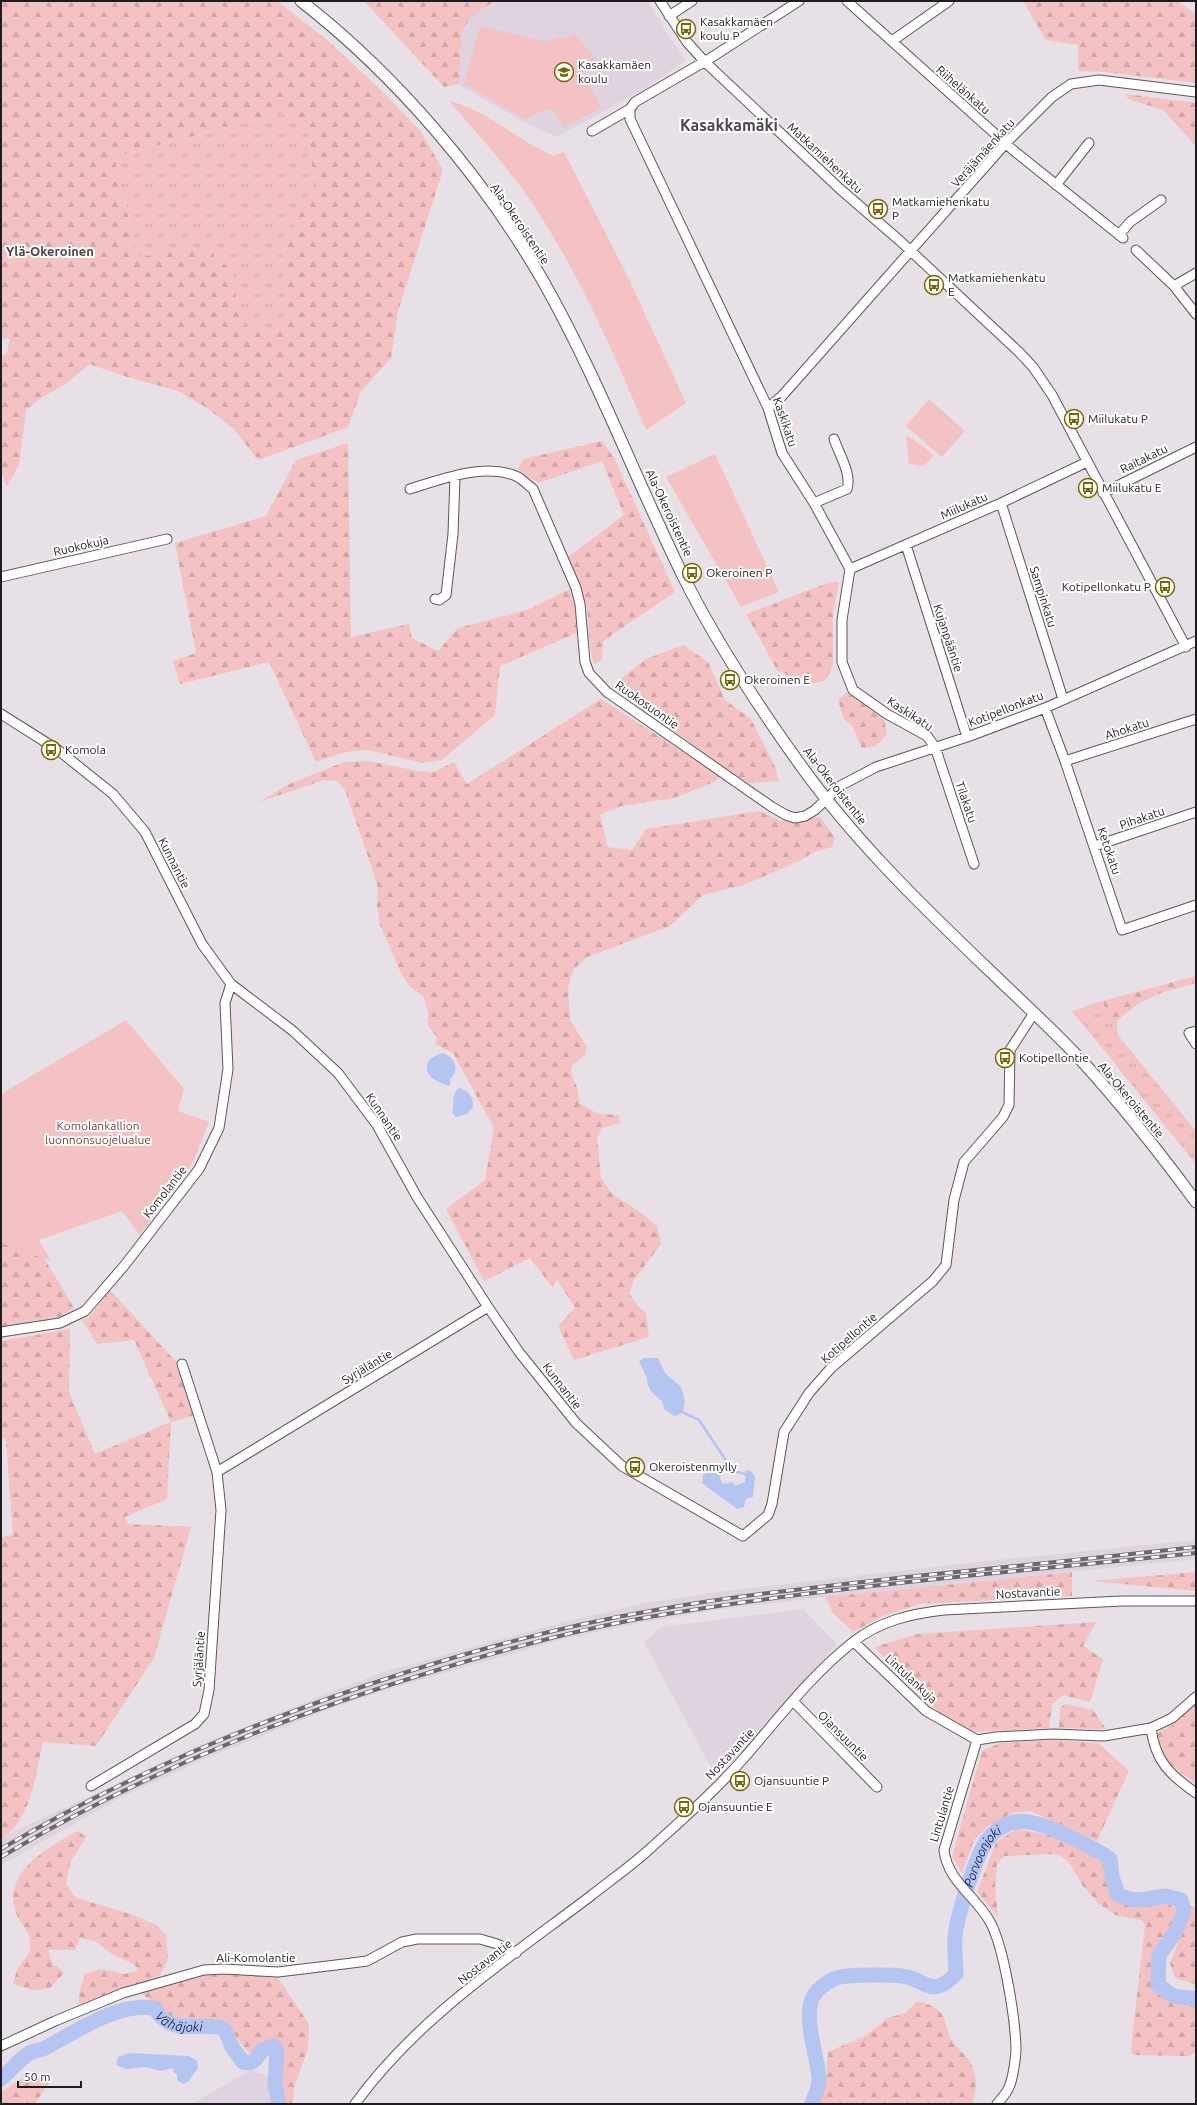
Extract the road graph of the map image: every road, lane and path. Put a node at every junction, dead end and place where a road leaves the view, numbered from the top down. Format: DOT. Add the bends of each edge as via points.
graph roads {
  1 [pos="301,1"];
  2 [pos="660,1"];
  3 [pos="692,1"];
  4 [pos="799,1"];
  5 [pos="846,1"];
  6 [pos="949,1"];
  7 [pos="669,16"];
  8 [pos="892,41"];
  9 [pos="704,61"];
  10 [pos="1196,92"];
  11 [pos="630,114"];
  12 [pos="592,131"];
  13 [pos="1006,143"];
  14 [pos="1089,143"];
  15 [pos="1056,185"];
  16 [pos="1161,200"];
  17 [pos="1136,250"];
  18 [pos="910,251"];
  19 [pos="1196,273"];
  20 [pos="1174,286"];
  21 [pos="1196,314"];
  22 [pos="768,408"];
  23 [pos="834,439"];
  24 [pos="1196,447"];
  25 [pos="1087,462"];
  26 [pos="455,477"];
  27 [pos="410,489"];
  28 [pos="1103,493"];
  29 [pos="814,503"];
  30 [pos="1001,503"];
  31 [pos="167,539"];
  32 [pos="906,545"];
  33 [pos="850,570"];
  34 [pos="1,577"];
  35 [pos="435,598"];
  36 [pos="1196,641"];
  37 [pos="1186,647"];
  38 [pos="1063,699"];
  39 [pos="1045,708"];
  40 [pos="1,714"];
  41 [pos="1196,719"];
  42 [pos="967,737"];
  43 [pos="935,747"];
  44 [pos="1065,761"];
  45 [pos="827,799"];
  46 [pos="1196,812"];
  47 [pos="1095,846"];
  48 [pos="974,864"];
  49 [pos="1196,906"];
  50 [pos="231,984"];
  51 [pos="1034,1013"];
  52 [pos="1196,1032"];
  53 [pos="1196,1044"];
  54 [pos="1196,1202"];
  55 [pos="488,1307"];
  56 [pos="1,1332"];
  57 [pos="182,1364"];
  58 [pos="217,1472"];
  59 [pos="743,1536"];
  60 [pos="1196,1601"];
  61 [pos="854,1642"];
  62 [pos="1196,1698"];
  63 [pos="793,1701"];
  64 [pos="1151,1728"];
  65 [pos="977,1740"];
  66 [pos="91,1786"];
  67 [pos="877,1788"];
  68 [pos="1196,1793"];
  69 [pos="516,1953"];
  70 [pos="1,2046"];
  71 [pos="355,2104"];
  72 [pos="997,2104"];
  1 -- 45 [label="main road, Ala-Okeroistentie" via="366,57 415,108 461,162 504,220 542,279 576,341 664,536 706,621 742,681"];
  2 -- 7 [label="street, Matkamiehenkatu"];
  3 -- 7 [label="street"];
  4 -- 9 [label="street"];
  5 -- 8 [label="street, Riihelänkatu"];
  6 -- 8 [label="street"];
  7 -- 9 [label="street, Matkamiehenkatu" via="692,49"];
  8 -- 13 [label="street, Riihelänkatu"];
  9 -- 11 [label="street" via="635,102"];
  9 -- 18 [label="street, Matkamiehenkatu"];
  10 -- 13 [label="street, Veräjämäenkatu" via="1099,80 1071,84 1052,98"];
  11 -- 12 [label="street"];
  11 -- 22 [label="street, Kaskikatu"];
  13 -- 15 [label="street, Riihelänkatu"];
  13 -- 18 [label="street, Veräjämäenkatu"];
  14 -- 15 [label="street"];
  15 -- 16 [label="street, Riihelänkatu" via="1121,236 1130,222"];
  17 -- 20 [label="street"];
  18 -- 22 [label="street, Veräjämäenkatu" via="782,396"];
  18 -- 25 [label="street, Matkamiehenkatu" via="1033,367 1052,395"];
  19 -- 20 [label="street"];
  20 -- 21 [label="street"];
  22 -- 29 [label="street, Kaskikatu" via="782,453"];
  23 -- 29 [label="street" via="849,483 847,489"];
  24 -- 28 [label="street, Raitakatu"];
  25 -- 28 [label="street, Matkamiehenkatu"];
  25 -- 30 [label="street, Miilukatu"];
  26 -- 27 [label="street, Ruokosuontie"];
  26 -- 35 [label="street" via="453,534 446,595 439,600"];
  26 -- 45 [label="street, Ruokosuontie" via="490,471 519,478 533,489 576,588 580,604 585,662 589,674 607,692 786,816 805,816"];
  28 -- 37 [label="street, Matkamiehenkatu"];
  29 -- 33 [label="street, Kaskikatu"];
  30 -- 32 [label="street, Miilukatu"];
  30 -- 38 [label="street, Sampinkatu"];
  31 -- 34 [label="street, Ruokokuja"];
  32 -- 33 [label="street, Miilukatu"];
  32 -- 42 [label="street, Kujanpääntie"];
  33 -- 43 [label="street, Kaskikatu" via="842,620 842,662 853,690 927,736"];
  36 -- 37 [label="street, Kotipellonkatu"];
  37 -- 38 [label="street, Kotipellonkatu"];
  38 -- 39 [label="street, Kotipellonkatu"];
  39 -- 42 [label="street, Kotipellonkatu"];
  39 -- 44 [label="street, Ketokatu"];
  40 -- 50 [label="street, Kunnantie" via="58,750 113,794 145,832 202,944"];
  41 -- 44 [label="street, Ahokatu"];
  42 -- 43 [label="street, Kotipellonkatu"];
  43 -- 45 [label="street, Kotipellonkatu" via="863,773 840,786"];
  43 -- 48 [label="street, Tilakatu"];
  44 -- 47 [label="street, Ketokatu"];
  45 -- 51 [label="main road, Ala-Okeroistentie" via="901,884"];
  46 -- 47 [label="street, Pihakatu"];
  47 -- 49 [label="street, Ketokatu" via="1122,930"];
  50 -- 55 [label="street, Kunnantie" via="293,1032 338,1073 377,1125 418,1197"];
  50 -- 56 [label="street, Komolantie" via="225,1003 228,1069 219,1128 199,1169 124,1266 85,1311 60,1323"];
  51 -- 54 [label="main road, Ala-Okeroistentie" via="1091,1071 1153,1145"];
  51 -- 59 [label="street, Kotipellontie" via="1010,1050 1009,1105 1003,1117 964,1162 954,1200 946,1265 933,1281 831,1368 809,1393 784,1432 768,1515"];
  52 -- 53 [label="street" via="1189,1033"];
  55 -- 58 [label="street, Syrjäläntie"];
  55 -- 59 [label="street, Kunnantie" via="576,1423 622,1466"];
  57 -- 58 [label="street, Syrjäläntie"];
  58 -- 66 [label="street, Syrjäläntie" via="221,1510 209,1690 204,1714 195,1724"];
  60 -- 61 [label="street, Nostavantie" via="1122,1601 918,1613 893,1620"];
  61 -- 63 [label="street, Nostavantie" via="830,1661"];
  61 -- 65 [label="street, Lintulankuja" via="926,1711"];
  62 -- 64 [label="street" via="1172,1718"];
  63 -- 67 [label="street, Ojansuuntie"];
  63 -- 69 [label="street, Nostavantie" via="741,1761 645,1854"];
  64 -- 65 [label="street" via="1104,1736 1053,1734"];
  64 -- 68 [label="street" via="1153,1745 1160,1760 1176,1778"];
  65 -- 72 [label="street, Lintulantie" via="944,1850 945,1862 989,1920 998,1942 1009,1992 1016,2049 1009,2087"];
  69 -- 70 [label="street, Ali-Komolantie" via="480,1939 418,1939 402,1942 367,1960 344,1964 283,1971 224,1968 204,1970 123,1993"];
  69 -- 71 [label="street, Nostavantie" via="438,2014 392,2058"];
}
